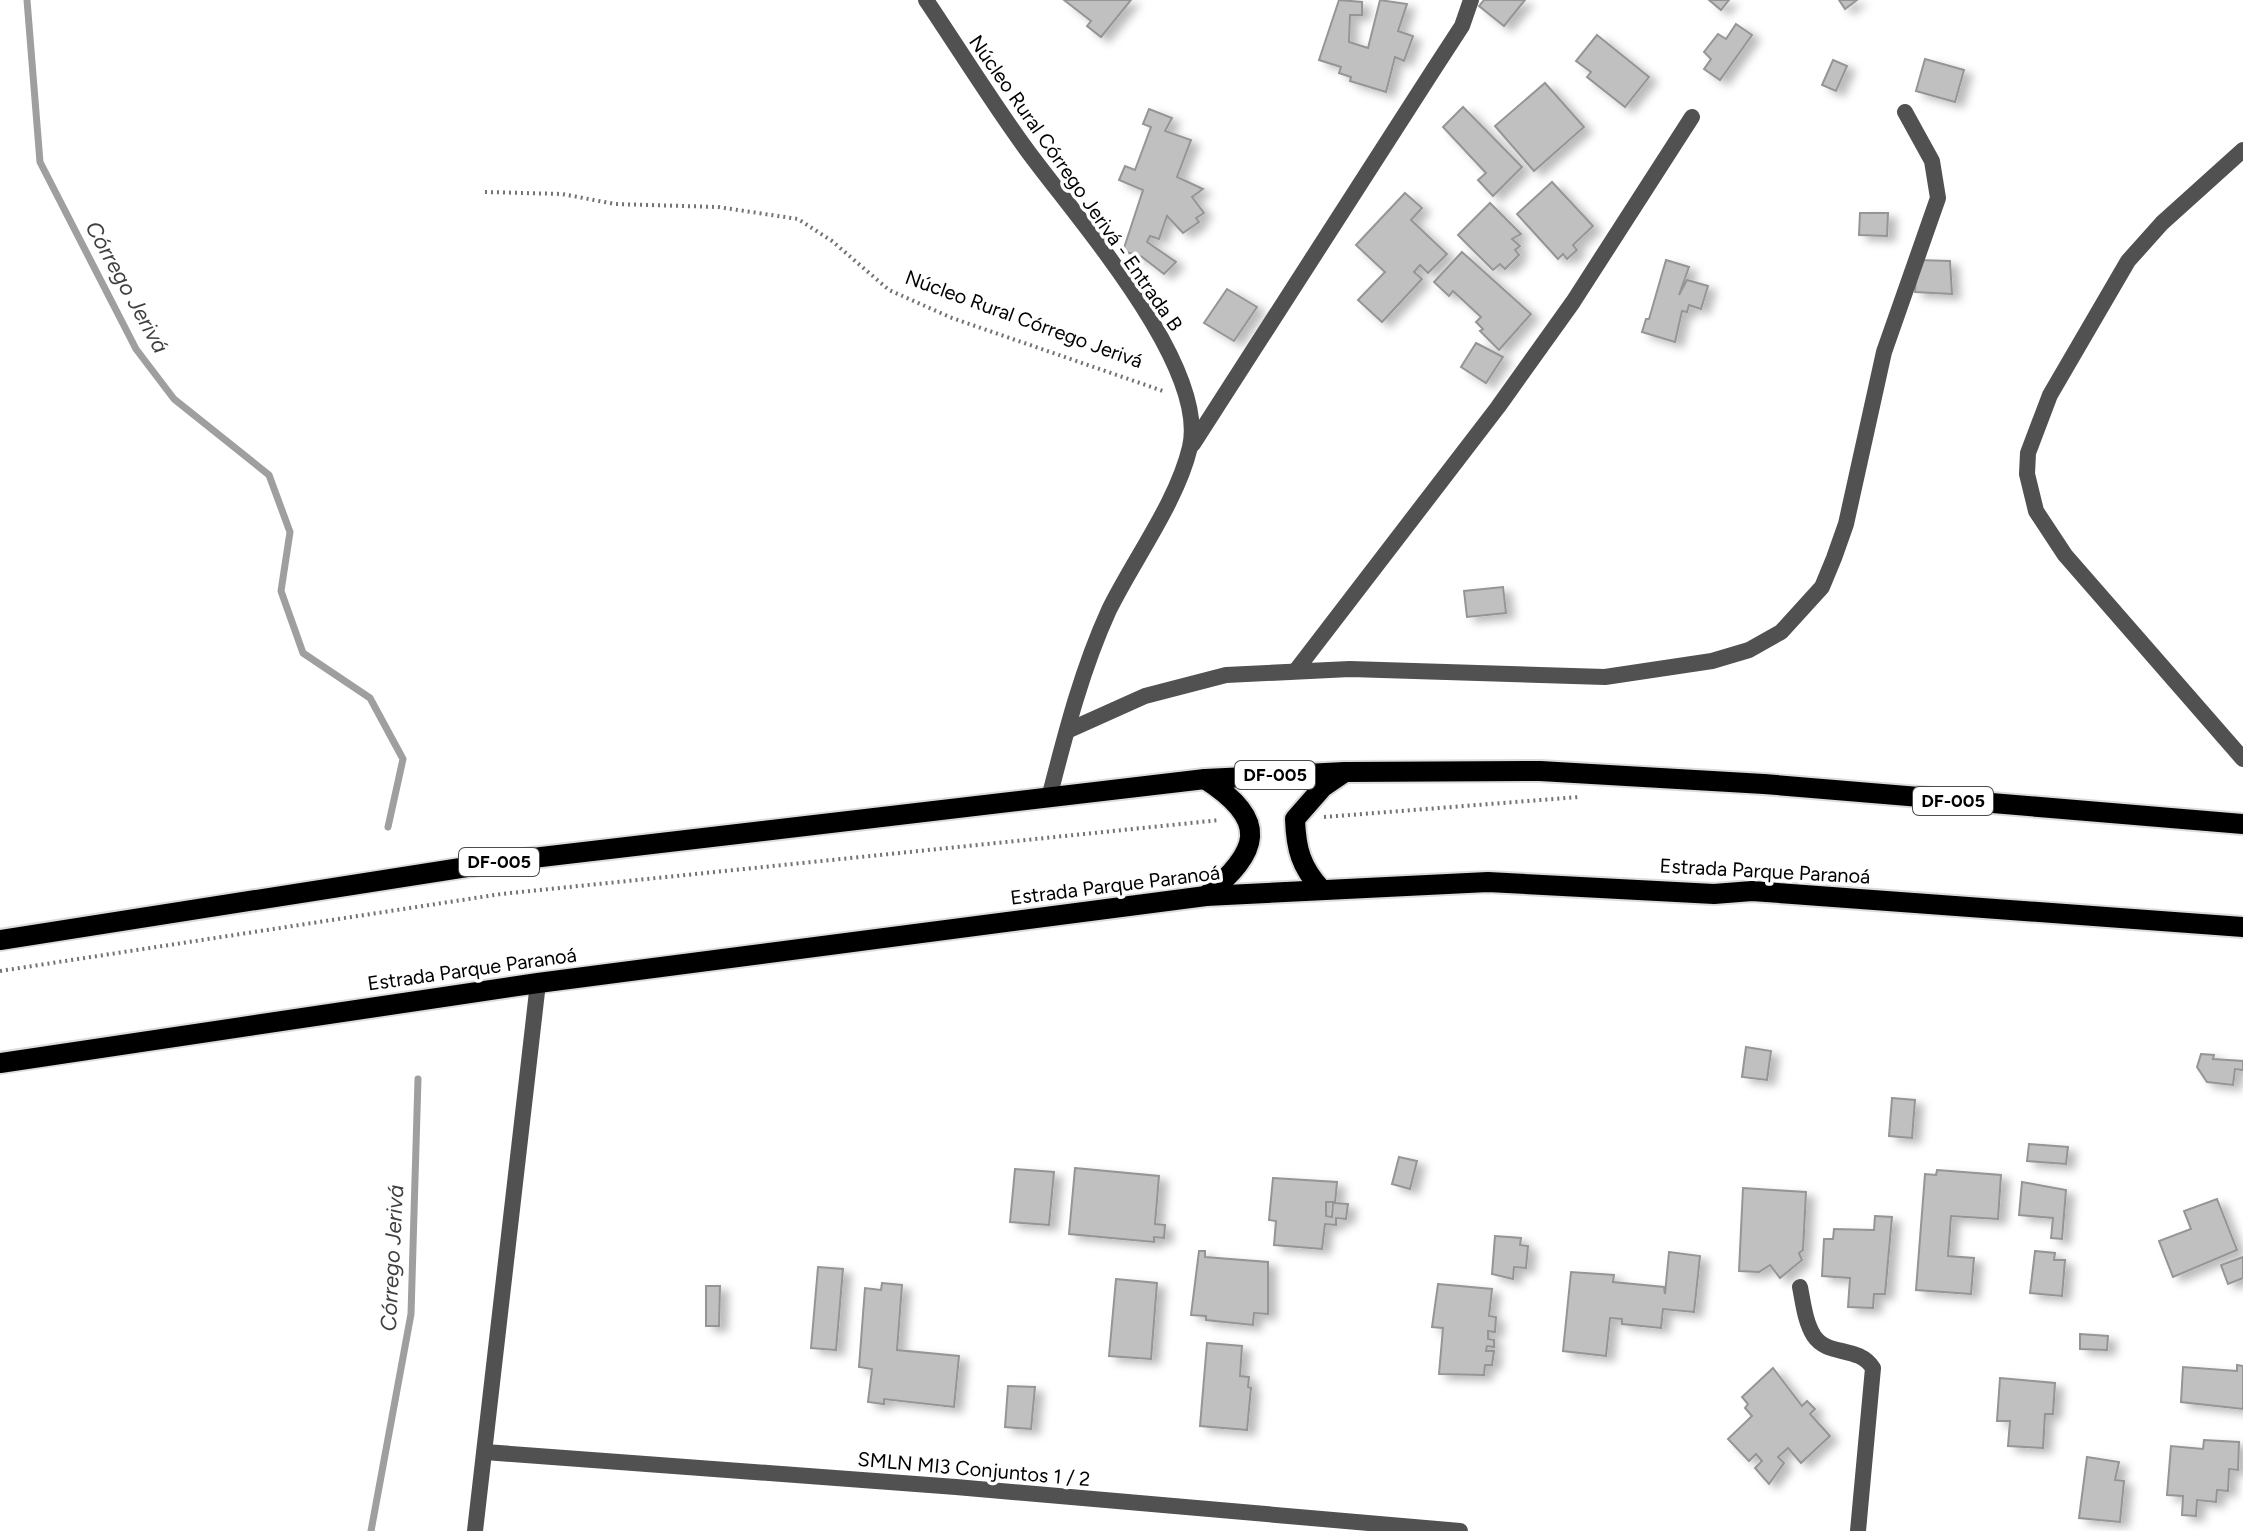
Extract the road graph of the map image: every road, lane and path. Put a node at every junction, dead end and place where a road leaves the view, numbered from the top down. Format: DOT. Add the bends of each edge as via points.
graph roads {
  1 [pos="926,0"];
  2 [pos="1471,0"];
  3 [pos="1905,112"];
  4 [pos="1692,117"];
  5 [pos="2243,150"];
  6 [pos="485,192"];
  7 [pos="1189,399"];
  8 [pos="1190,448"];
  9 [pos="1297,669"];
  10 [pos="1067,731"];
  11 [pos="2243,759"];
  12 [pos="1345,772"];
  13 [pos="1205,779"];
  14 [pos="1050,794"];
  15 [pos="1588,796"];
  16 [pos="1248,818"];
  17 [pos="1295,819"];
  18 [pos="2243,824"];
  19 [pos="1321,889"];
  20 [pos="1206,896"];
  21 [pos="2243,927"];
  22 [pos="0,940"];
  23 [pos="0,971"];
  24 [pos="538,983"];
  25 [pos="0,1063"];
  26 [pos="1800,1287"];
  27 [pos="485,1452"];
  28 [pos="475,1531"];
  29 [pos="1460,1531"];
  30 [pos="1858,1531"];
  1 -- 7 [label="street, Núcleo Rural Córrego Jerivá - Entrada B" via="1144,312"];
  2 -- 8 [label="street" via="1462,26"];
  3 -- 9 [label="street" via="1932,161 1938,198 1884,352 1834,558 1822,587 1781,632 1749,650 1712,661 1605,677"];
  4 -- 9 [label="street" via="1498,407"];
  5 -- 11 [label="street" via="2128,261 2050,395 2028,453 2027,474 2036,511 2065,555"];
  6 -- 7 [label="path, Núcleo Rural Córrego Jerivá" via="718,207 798,219 889,290"];
  7 -- 8 [label="street, Núcleo Rural Córrego Jerivá - Entrada B"];
  8 -- 10 [label="street, Núcleo Rural Córrego Jerivá - Entrada B" via="1086,663"];
  9 -- 10 [label="street" via="1186,683"];
  10 -- 14 [label="street, Núcleo Rural Córrego Jerivá - Entrada B"];
  12 -- 13 [label="main road, DF-005"];
  12 -- 17 [label="main road" via="1323,787"];
  12 -- 18 [label="main road, DF-005" via="1540,771 1662,777"];
  13 -- 14 [label="main road, DF-005"];
  13 -- 16 [label="main road" via="1231,795"];
  14 -- 22 [label="main road, DF-005" via="499,862"];
  15 -- 17 [label="path"];
  16 -- 20 [label="main road" via="1250,844 1238,869"];
  16 -- 23 [label="path" via="501,894"];
  17 -- 19 [label="main road" via="1296,847 1306,873"];
  19 -- 20 [label="main road, Estrada Parque Paranoá"];
  19 -- 21 [label="main road, Estrada Parque Paranoá" via="1488,882 1714,894 1752,891"];
  20 -- 24 [label="main road, Estrada Parque Paranoá"];
  24 -- 25 [label="main road, Estrada Parque Paranoá"];
  24 -- 27 [label="street"];
  26 -- 30 [label="street" via="1815,1338 1863,1356 1873,1368"];
  27 -- 28 [label="street"];
  27 -- 29 [label="street, SMLN MI3 Conjuntos 1 / 2"];
}
